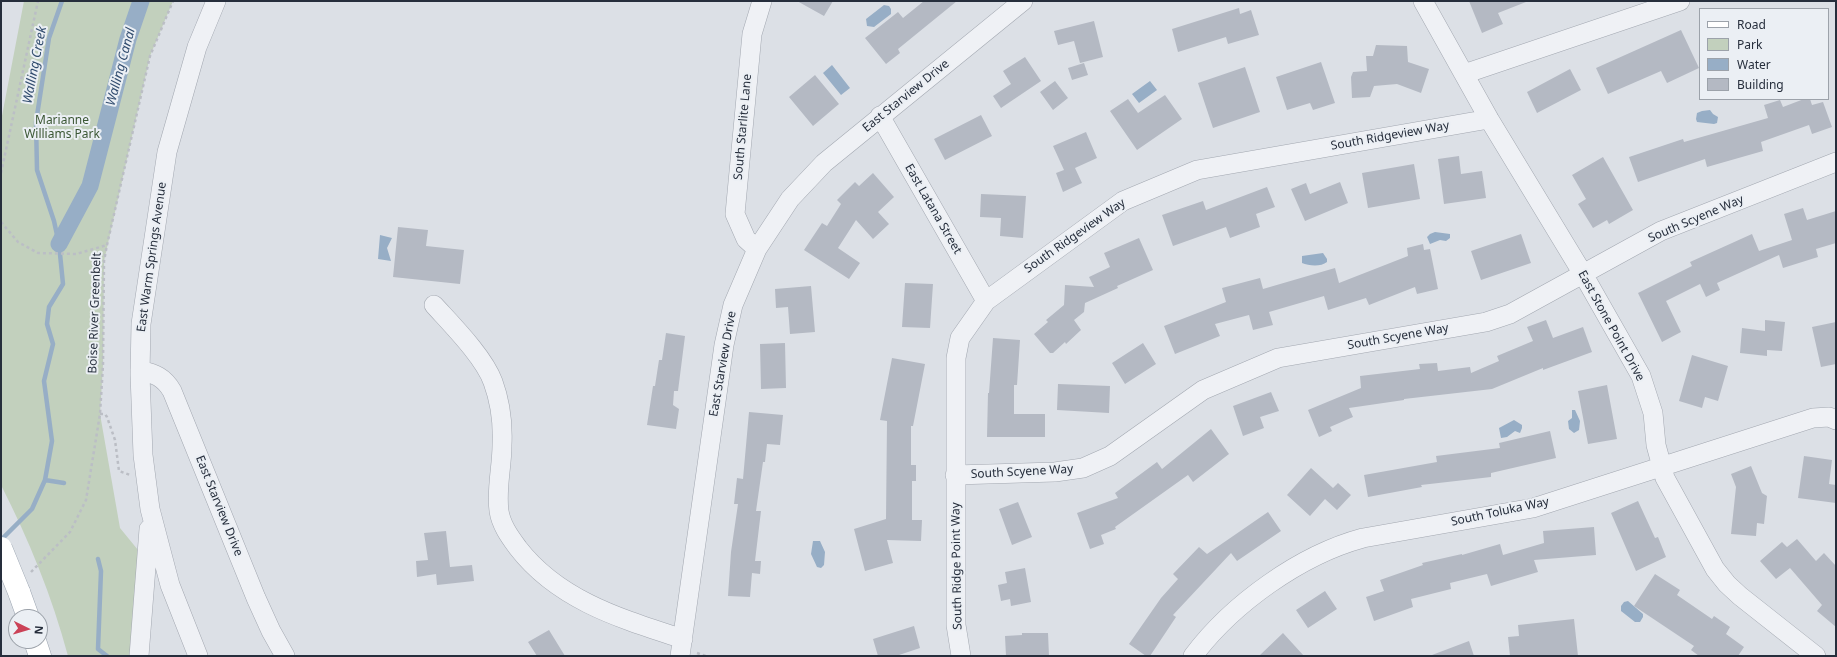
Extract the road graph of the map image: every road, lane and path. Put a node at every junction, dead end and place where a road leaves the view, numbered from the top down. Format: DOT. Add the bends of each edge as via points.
graph roads {
  1 [pos="38,1"];
  2 [pos="173,1"];
  3 [pos="216,1"];
  4 [pos="762,1"];
  5 [pos="1023,1"];
  6 [pos="1423,1"];
  7 [pos="1680,1"];
  8 [pos="1464,74"];
  9 [pos="880,116"];
  10 [pos="1489,118"];
  11 [pos="1836,162"];
  12 [pos="2,166"];
  13 [pos="1,173"];
  14 [pos="1,222"];
  15 [pos="107,245"];
  16 [pos="757,249"];
  17 [pos="1583,274"];
  18 [pos="986,301"];
  19 [pos="434,305"];
  20 [pos="140,370"];
  21 [pos="100,414"];
  22 [pos="1836,420"];
  23 [pos="1661,466"];
  24 [pos="131,475"];
  25 [pos="955,475"];
  26 [pos="150,509"];
  27 [pos="1,548"];
  28 [pos="24,584"];
  29 [pos="27,609"];
  30 [pos="681,648"];
  31 [pos="139,656"];
  32 [pos="198,656"];
  33 [pos="285,656"];
  34 [pos="961,656"];
  35 [pos="1193,656"];
  36 [pos="1816,656"];
  1 -- 12 [label="path"];
  2 -- 15 [label="path, Boise River Greenbelt" via="150,56"];
  3 -- 20 [label="street, East Warm Springs Avenue" via="197,47 167,152 141,324"];
  4 -- 16 [label="street, South Starlite Lane" via="752,34 735,214 746,238"];
  5 -- 9 [label="street, East Starview Drive"];
  6 -- 8 [label="street, East Stone Point Drive"];
  7 -- 8 [label="street"];
  8 -- 10 [label="street, East Stone Point Drive"];
  9 -- 16 [label="street, East Starview Drive" via="824,163 790,199"];
  9 -- 18 [label="street, East Latana Street"];
  10 -- 17 [label="street, East Stone Point Drive"];
  10 -- 18 [label="street, South Ridgeview Way" via="1197,170 1123,201"];
  11 -- 17 [label="street, South Scyene Way" via="1661,231"];
  12 -- 13 [label="path"];
  14 -- 15 [label="path" via="18,242 38,253 76,254"];
  15 -- 21 [label="path, Boise River Greenbelt" via="104,261"];
  16 -- 30 [label="street, East Starview Drive" via="734,305 724,345"];
  17 -- 23 [label="street, East Stone Point Drive" via="1641,376 1653,413"];
  17 -- 25 [label="street, South Scyene Way" via="1510,314 1486,322 1278,358 1203,390 1110,456 1083,468 1055,472"];
  18 -- 25 [label="street, South Ridgeview Way" via="960,338 956,358"];
  19 -- 30 [label="street" via="474,351 493,381 500,411 502,444 499,512 507,533 548,579 578,600"];
  20 -- 26 [label="street, East Warm Springs Avenue" via="143,455"];
  20 -- 33 [label="street, East Starview Drive" via="163,378 172,391 256,598"];
  21 -- 24 [label="path" via="107,417 115,440 119,471"];
  21 -- 28 [label="path, Boise River Greenbelt" via="86,500 70,532"];
  22 -- 23 [label="street, South Toluka Way" via="1829,417 1813,418"];
  23 -- 35 [label="street, South Toluka Way" via="1533,508 1344,543 1280,575 1219,624"];
  23 -- 36 [label="street, East Stone Point Drive" via="1665,478 1715,569 1727,584"];
  25 -- 34 [label="street, South Ridge Point Way" via="956,625"];
  26 -- 31 [label="street"];
  26 -- 32 [label="street, East Warm Springs Avenue" via="170,585"];
  27 -- 28 [label="main road, bridge"];
  28 -- 29 [label="main road"];
}
